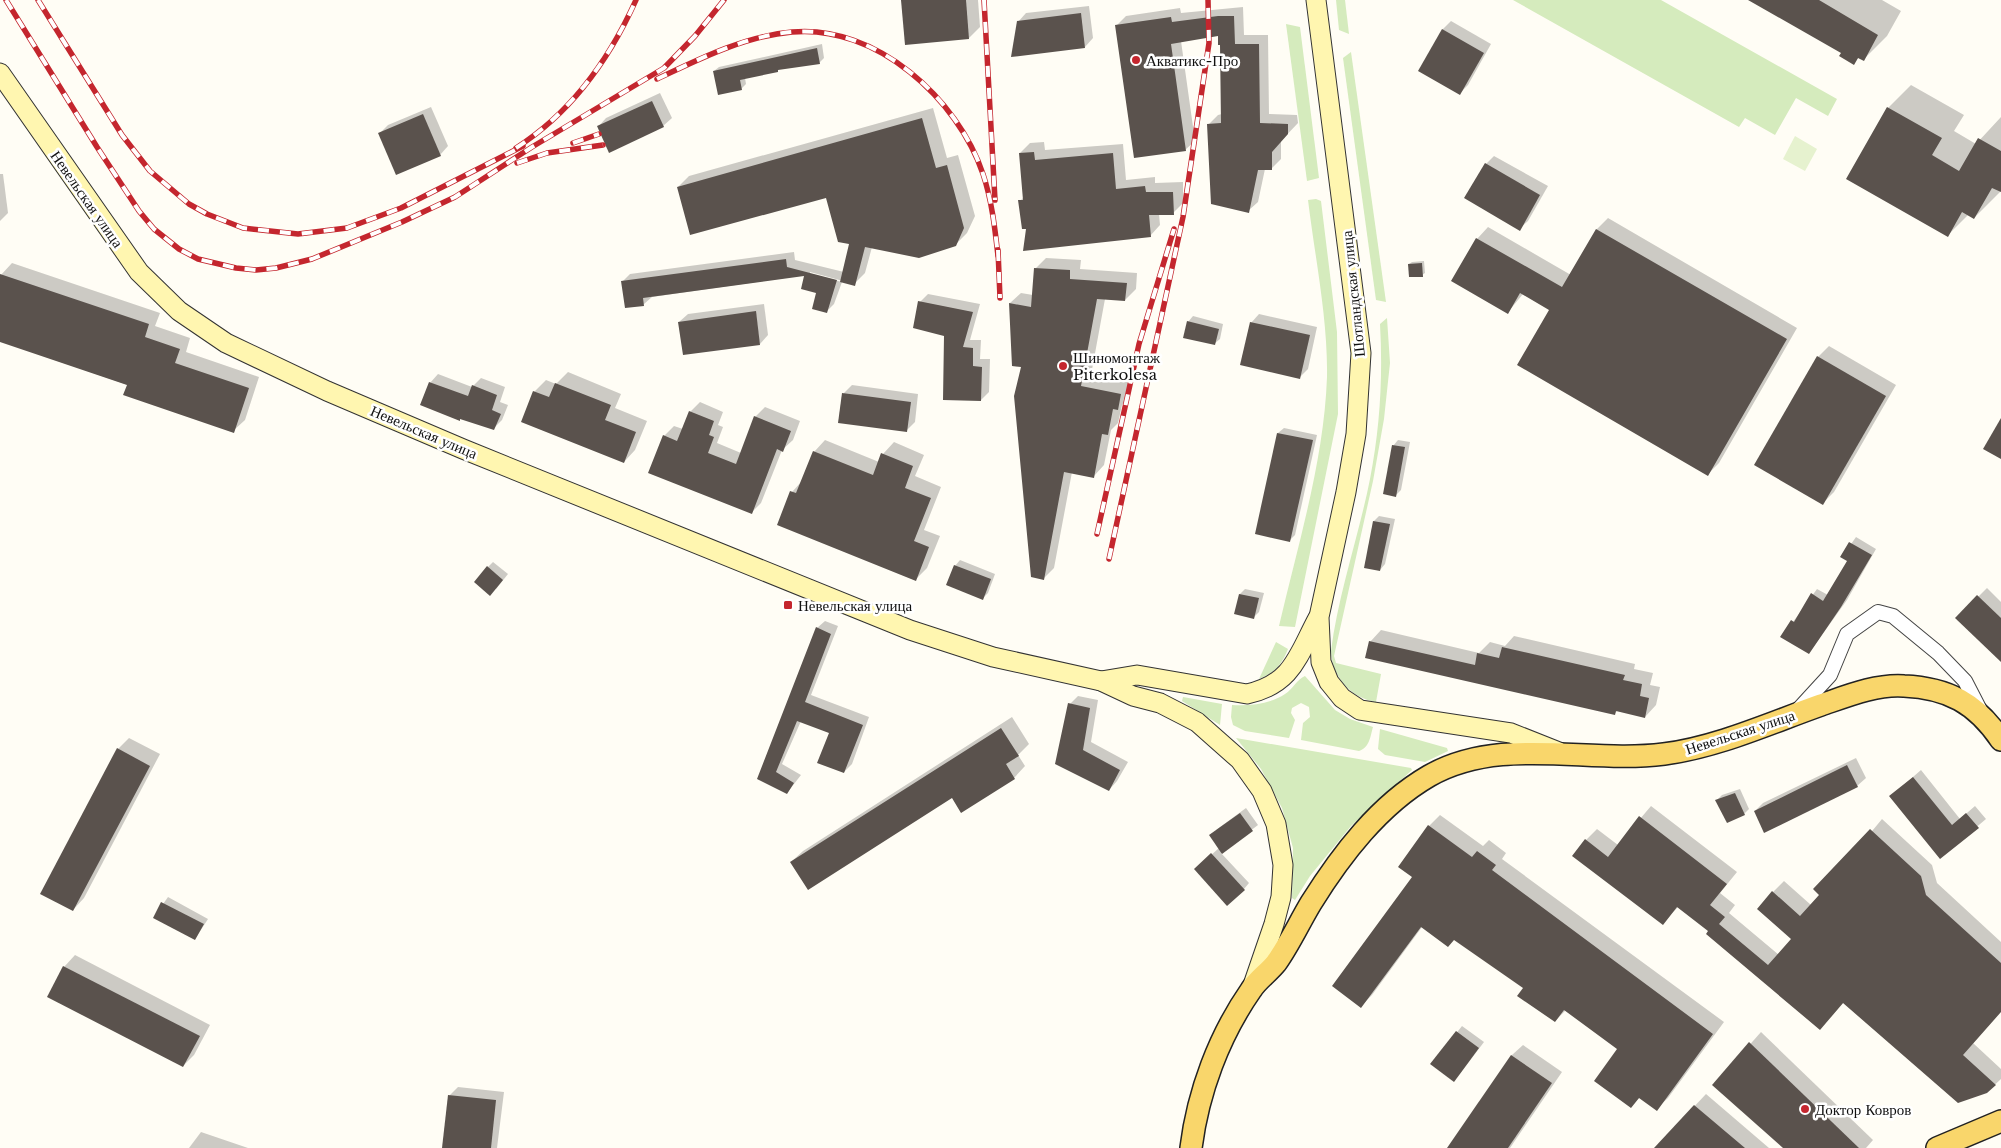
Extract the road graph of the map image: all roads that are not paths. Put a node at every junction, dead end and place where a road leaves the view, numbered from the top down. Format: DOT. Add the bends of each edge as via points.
graph roads {
  1 [pos="1316,0"];
  2 [pos="0,73"];
  3 [pos="1319,617"];
  4 [pos="1101,681"];
  5 [pos="1982,714"];
  6 [pos="1793,715"];
  7 [pos="2001,740"];
  8 [pos="1560,752"];
  9 [pos="1252,988"];
  10 [pos="2001,1121"];
  11 [pos="1191,1148"];
  12 [pos="1937,1148"];
  1 -- 3 [label="street, Шотландская улица" via="1361,354 1356,434"];
  2 -- 4 [label="street, Невельская улица" via="139,272 179,311 226,343 326,391 463,449 910,630 993,657"];
  3 -- 4 [label="street" via="1287,674 1265,690 1247,694 1137,675"];
  3 -- 8 [label="street, Невельская улица" via="1321,662 1329,682 1342,698 1360,710 1511,733"];
  4 -- 9 [label="street" via="1133,696 1160,703 1197,722 1240,760 1262,791 1276,824 1283,865 1281,897"];
  5 -- 6 [label="main road, Невельская улица" via="1956,697 1925,687 1899,685 1861,691"];
  5 -- 6 [label="street" via="1965,681 1938,653 1893,616 1878,612 1847,634 1830,675"];
  5 -- 7 [label="main road, Невельская улица"];
  6 -- 8 [label="main road, Невельская улица" via="1718,742 1666,754 1606,757"];
  8 -- 9 [label="main road" via="1483,756 1451,765 1427,777 1379,816 1344,852 1276,963"];
  9 -- 11 [label="main road" via="1225,1032 1207,1079"];
  10 -- 12 [label="main road"];
}
